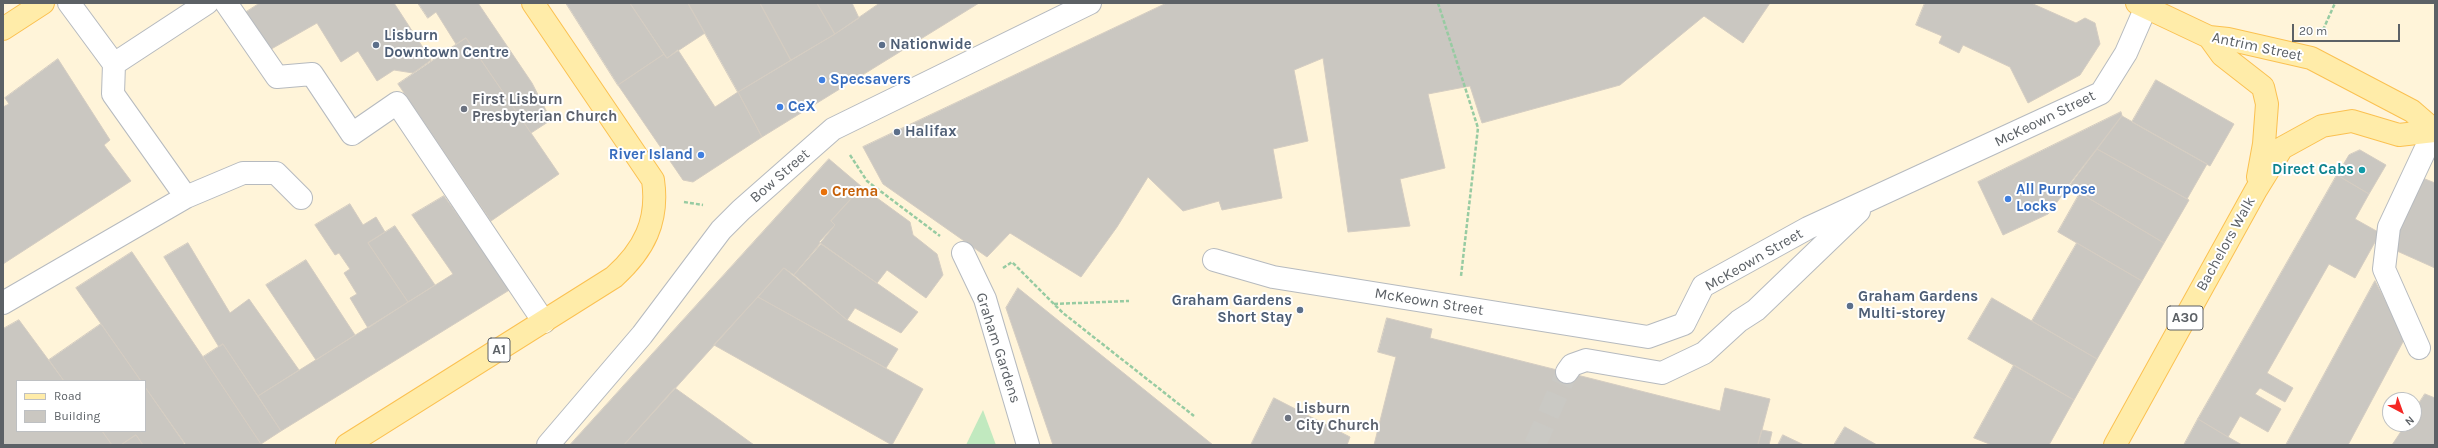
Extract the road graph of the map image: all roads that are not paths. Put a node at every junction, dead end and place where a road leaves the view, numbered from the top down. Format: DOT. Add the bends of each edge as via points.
graph roads {
  1 [pos="44,3"];
  2 [pos="69,3"];
  3 [pos="207,3"];
  4 [pos="226,3"];
  5 [pos="533,3"];
  6 [pos="1090,3"];
  7 [pos="2142,5"];
  8 [pos="3,29"];
  9 [pos="2209,37"];
  10 [pos="114,64"];
  11 [pos="2434,131"];
  12 [pos="2256,190"];
  13 [pos="186,197"];
  14 [pos="1873,197"];
  15 [pos="301,198"];
  16 [pos="963,253"];
  17 [pos="1214,260"];
  18 [pos="3,303"];
  19 [pos="544,322"];
  20 [pos="2420,348"];
  21 [pos="1567,372"];
  22 [pos="347,445"];
  23 [pos="548,445"];
  24 [pos="1028,445"];
  25 [pos="2115,445"];
  1 -- 8 [label="main road"];
  2 -- 10 [label="street"];
  3 -- 10 [label="street"];
  4 -- 19 [label="street" via="277,77 312,74 352,134 397,103"];
  5 -- 19 [label="main road, A1" via="650,175 656,199 643,244 631,262 614,277"];
  6 -- 23 [label="street, Bow Street" via="833,130 741,210 699,256 642,335"];
  7 -- 9 [label="main road, Antrim Street / A30"];
  7 -- 14 [label="street, McKeown Street" via="2126,53 2101,93"];
  9 -- 11 [label="main road, Antrim Street / A30" via="2311,58 2412,111"];
  9 -- 12 [label="main road, Bachelors Walk / A30" via="2222,55 2263,87 2266,112 2264,144"];
  10 -- 13 [label="street" via="113,94"];
  11 -- 12 [label="main road, Bachelors Walk / A30" via="2399,135 2352,121 2322,126 2282,148"];
  11 -- 20 [label="street" via="2389,227 2384,269"];
  12 -- 25 [label="main road, Bachelors Walk / A30"];
  13 -- 15 [label="street" via="243,173 276,173"];
  13 -- 18 [label="street"];
  14 -- 17 [label="street, McKeown Street" via="1808,228 1703,286 1684,324 1648,337 1273,277"];
  14 -- 21 [label="street" via="1756,310 1739,321 1704,353 1662,373 1586,360 1572,364"];
  16 -- 24 [label="street, Graham Gardens" via="986,299"];
  19 -- 22 [label="main road, A1"];
}
